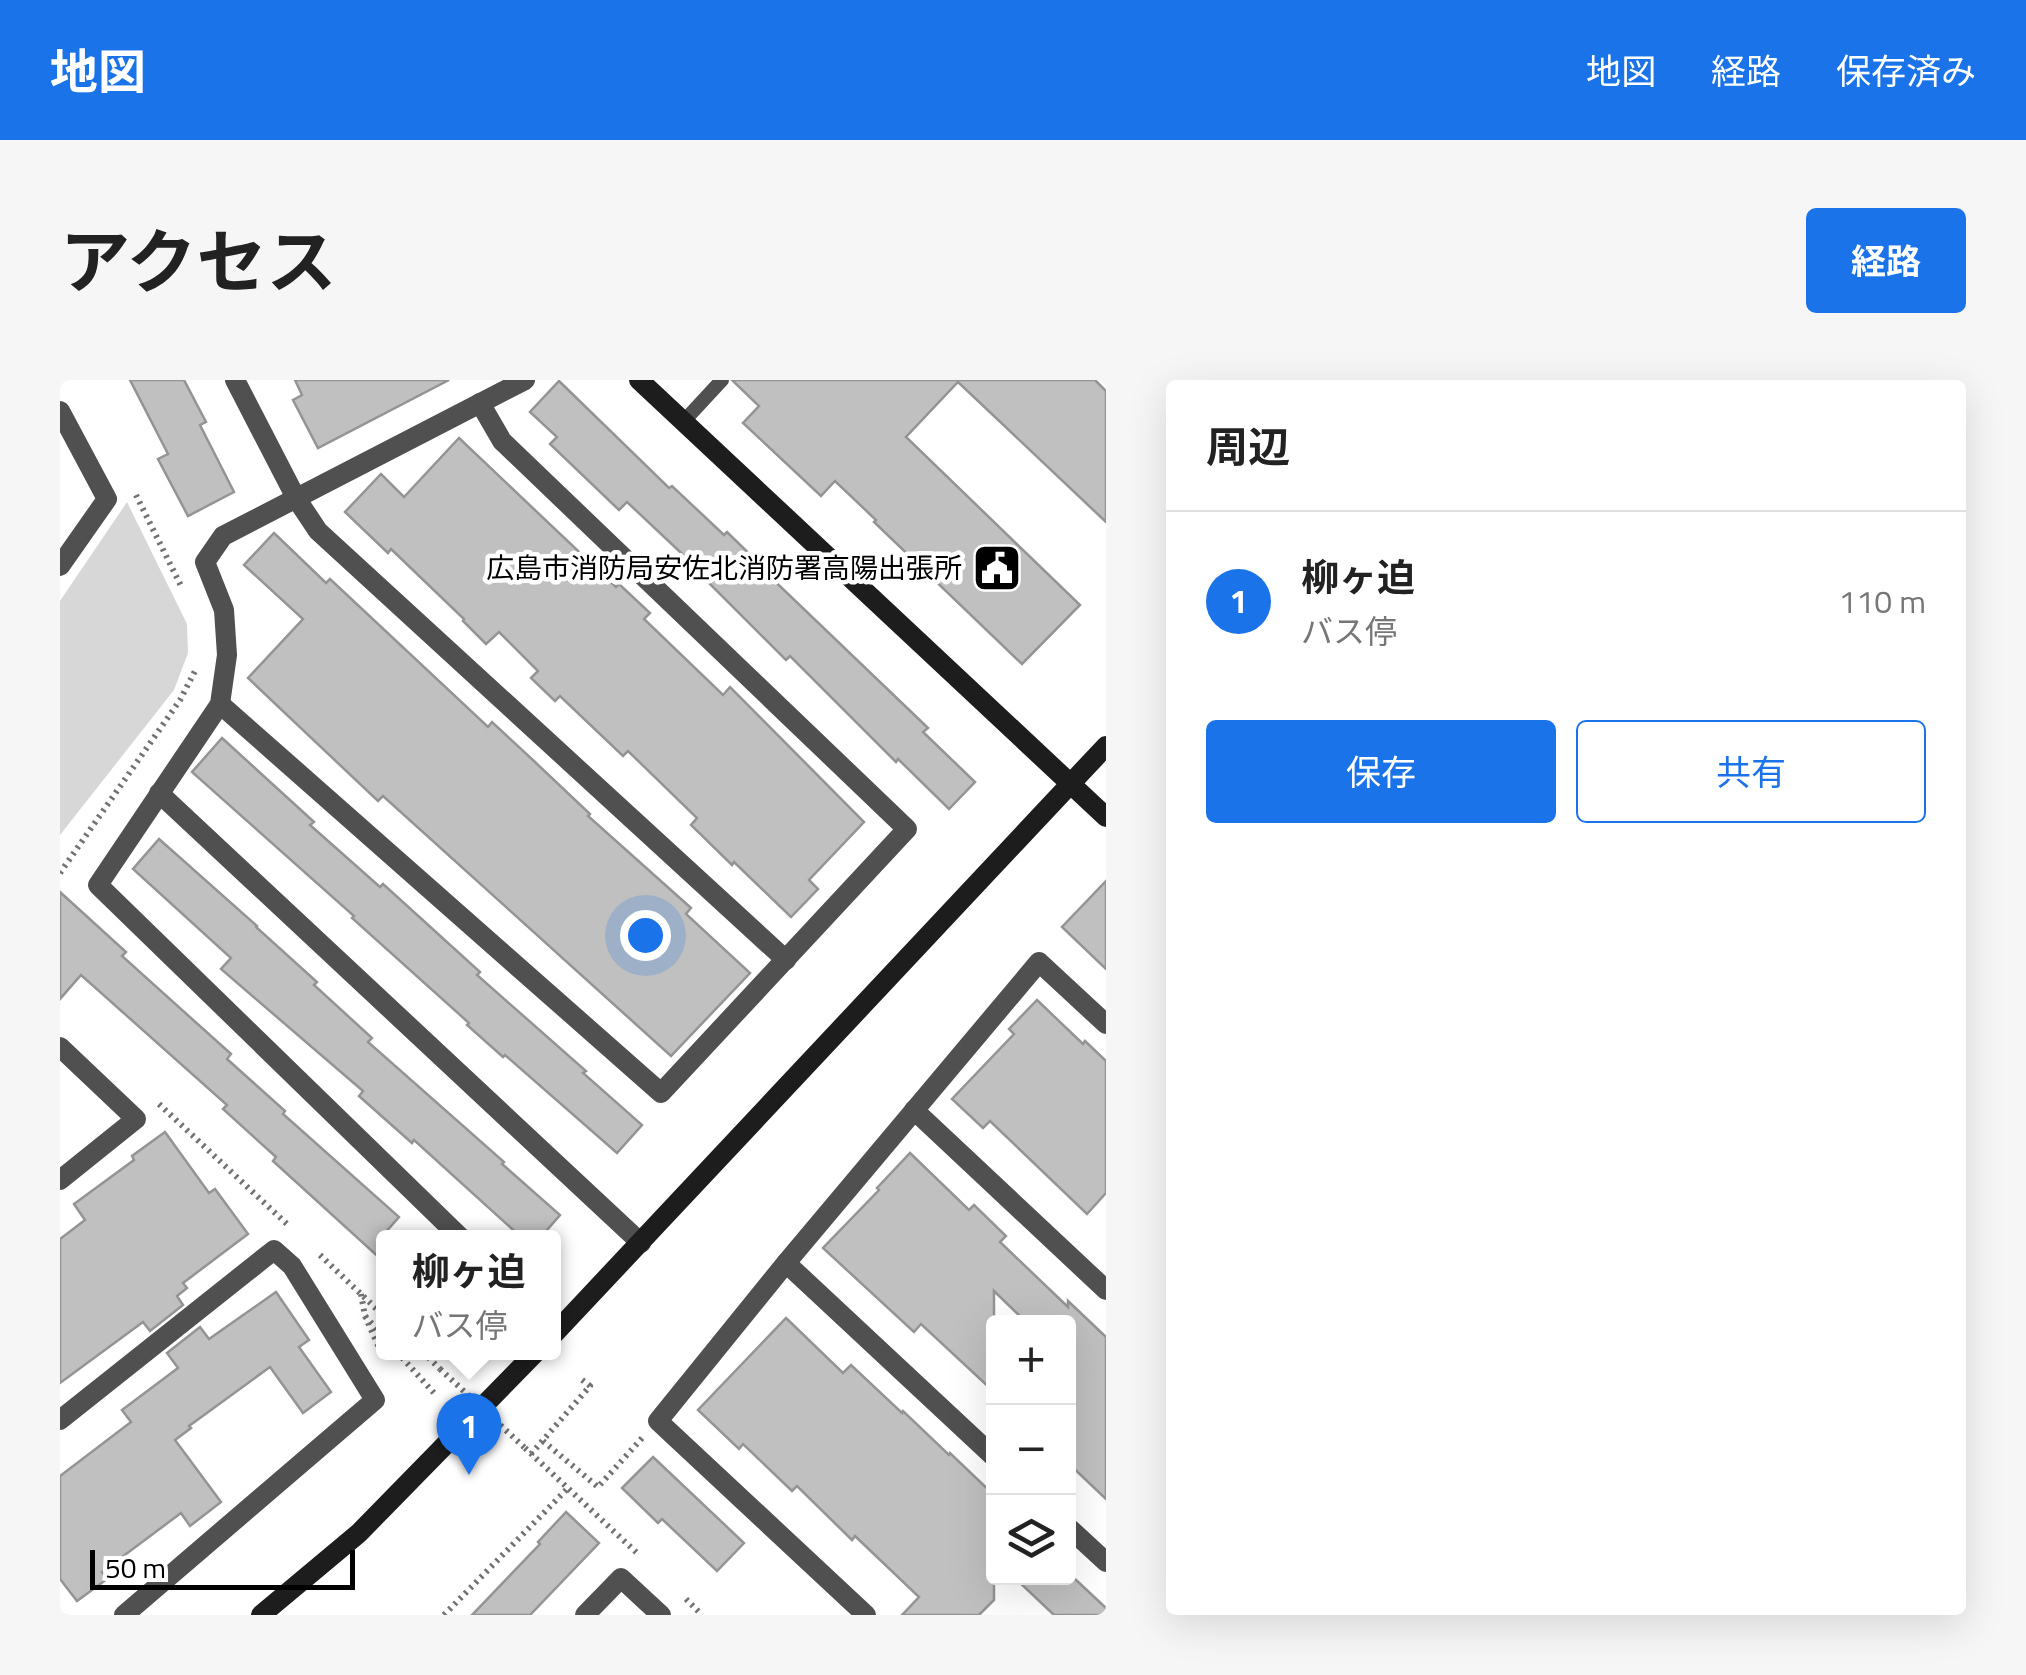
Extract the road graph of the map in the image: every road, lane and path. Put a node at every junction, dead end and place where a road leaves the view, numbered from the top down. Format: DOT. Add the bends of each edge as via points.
graph roads {
  1 [pos="236,380"];
  2 [pos="525,380"];
  3 [pos="639,380"];
  4 [pos="722,380"];
  5 [pos="480,403"];
  6 [pos="60,411"];
  7 [pos="684,421"];
  8 [pos="136,495"];
  9 [pos="296,498"];
  10 [pos="60,566"];
  11 [pos="187,598"];
  12 [pos="197,667"];
  13 [pos="220,704"];
  14 [pos="1106,746"];
  15 [pos="1070,784"];
  16 [pos="160,793"];
  17 [pos="1106,817"];
  18 [pos="60,874"];
  19 [pos="786,960"];
  20 [pos="1106,1024"];
  21 [pos="60,1047"];
  22 [pos="146,1092"];
  23 [pos="914,1110"];
  24 [pos="60,1180"];
  25 [pos="289,1226"];
  26 [pos="453,1230"];
  27 [pos="642,1242"];
  28 [pos="318,1253"];
  29 [pos="786,1263"];
  30 [pos="1106,1290"];
  31 [pos="360,1293"];
  32 [pos="376,1308"];
  33 [pos="365,1316"];
  34 [pos="561,1327"];
  35 [pos="376,1328"];
  36 [pos="376,1342"];
  37 [pos="405,1360"];
  38 [pos="433,1360"];
  39 [pos="528,1360"];
  40 [pos="581,1379"];
  41 [pos="434,1393"];
  42 [pos="60,1420"];
  43 [pos="658,1421"];
  44 [pos="543,1441"];
  45 [pos="986,1450"];
  46 [pos="528,1451"];
  47 [pos="568,1488"];
  48 [pos="1076,1534"];
  49 [pos="1106,1562"];
  50 [pos="648,1564"];
  51 [pos="675,1590"];
  52 [pos="124,1615"];
  53 [pos="261,1615"];
  54 [pos="444,1615"];
  55 [pos="585,1615"];
  56 [pos="662,1615"];
  57 [pos="702,1615"];
  58 [pos="866,1615"];
  1 -- 9 [label="street"];
  2 -- 5 [label="street"];
  3 -- 7 [label="street"];
  4 -- 7 [label="lane"];
  5 -- 9 [label="street"];
  5 -- 19 [label="street" via="502,441 907,829"];
  6 -- 10 [label="street" via="107,499"];
  7 -- 15 [label="street"];
  8 -- 11 [label="path"];
  9 -- 13 [label="street" via="224,536 205,562 224,610"];
  9 -- 19 [label="street" via="318,531"];
  12 -- 18 [label="path"];
  13 -- 16 [label="street"];
  13 -- 19 [label="street" via="661,1094"];
  14 -- 15 [label="street"];
  15 -- 17 [label="street"];
  15 -- 27 [label="street"];
  16 -- 26 [label="street" via="98,885"];
  16 -- 27 [label="street"];
  20 -- 23 [label="street" via="1038,962"];
  21 -- 24 [label="street" via="136,1119"];
  22 -- 25 [label="path"];
  23 -- 29 [label="street"];
  23 -- 30 [label="street"];
  27 -- 34 [label="street"];
  28 -- 31 [label="path"];
  29 -- 43 [label="street"];
  29 -- 45 [label="street"];
  31 -- 32 [label="path"];
  31 -- 33 [label="path"];
  33 -- 35 [label="path"];
  33 -- 36 [label="path"];
  37 -- 41 [label="path"];
  38 -- 46 [label="path, bridge"];
  39 -- 53 [label="street" via="359,1533"];
  40 -- 44 [label="path" via="590,1386"];
  42 -- 52 [label="street" via="274,1250 292,1266 374,1400"];
  43 -- 44 [label="path" via="598,1487"];
  43 -- 58 [label="street"];
  44 -- 46 [label="path"];
  46 -- 47 [label="path"];
  47 -- 50 [label="path"];
  47 -- 54 [label="path"];
  48 -- 49 [label="street"];
  51 -- 57 [label="path"];
  55 -- 56 [label="street" via="621,1578"];
}
